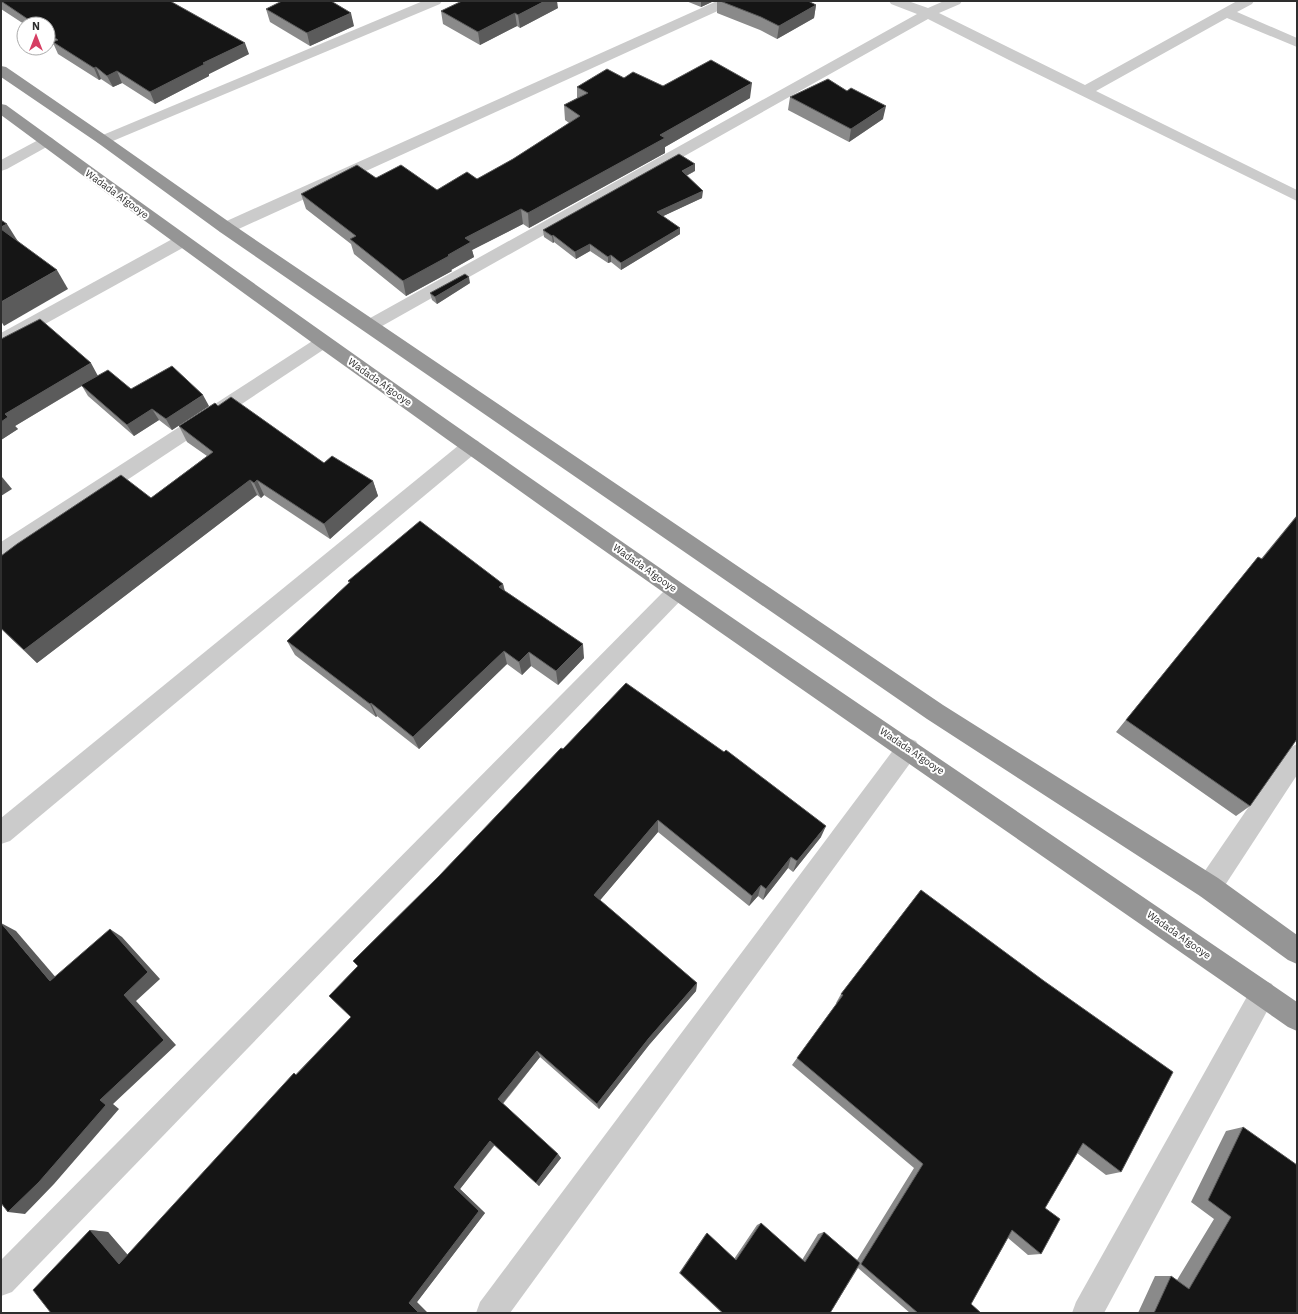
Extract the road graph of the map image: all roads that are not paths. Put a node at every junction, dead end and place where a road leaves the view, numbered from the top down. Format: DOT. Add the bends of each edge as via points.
graph roads {
  1 [pos="435,1"];
  2 [pos="728,1"];
  3 [pos="896,1"];
  4 [pos="955,1"];
  5 [pos="1247,1"];
  6 [pos="1226,12"];
  7 [pos="928,13"];
  8 [pos="1297,43"];
  9 [pos="1,70"];
  10 [pos="1085,91"];
  11 [pos="1,108"];
  12 [pos="103,140"];
  13 [pos="48,142"];
  14 [pos="1,166"];
  15 [pos="1297,196"];
  16 [pos="226,228"];
  17 [pos="182,241"];
  18 [pos="369,326"];
  19 [pos="1,341"];
  20 [pos="323,342"];
  21 [pos="471,446"];
  22 [pos="1,553"];
  23 [pos="677,590"];
  24 [pos="908,748"];
  25 [pos="1297,755"];
  26 [pos="1,833"];
  27 [pos="1209,887"];
  28 [pos="1297,951"];
  29 [pos="1263,993"];
  30 [pos="1297,1018"];
  31 [pos="1,1281"];
  32 [pos="491,1313"];
  33 [pos="1087,1313"];
  1 -- 12 [label="street"];
  2 -- 16 [label="street"];
  3 -- 7 [label="street"];
  4 -- 7 [label="street"];
  5 -- 6 [label="street"];
  6 -- 8 [label="street"];
  6 -- 10 [label="street"];
  7 -- 10 [label="street"];
  7 -- 18 [label="street"];
  9 -- 12 [label="highway"];
  10 -- 15 [label="street"];
  11 -- 13 [label="highway, Wadada Afgooye"];
  12 -- 16 [label="highway"];
  13 -- 14 [label="street"];
  13 -- 17 [label="highway, Wadada Afgooye"];
  16 -- 18 [label="highway"];
  17 -- 19 [label="street"];
  17 -- 20 [label="highway, Wadada Afgooye"];
  18 -- 27 [label="highway" via="928,707"];
  20 -- 21 [label="highway, Wadada Afgooye"];
  20 -- 22 [label="street"];
  21 -- 23 [label="highway, Wadada Afgooye"];
  21 -- 26 [label="street"];
  23 -- 24 [label="highway, Wadada Afgooye"];
  23 -- 31 [label="street"];
  24 -- 29 [label="highway, Wadada Afgooye"];
  24 -- 32 [label="street"];
  25 -- 27 [label="street"];
  27 -- 28 [label="highway"];
  29 -- 30 [label="highway, Wadada Afgooye"];
  29 -- 33 [label="street"];
}
